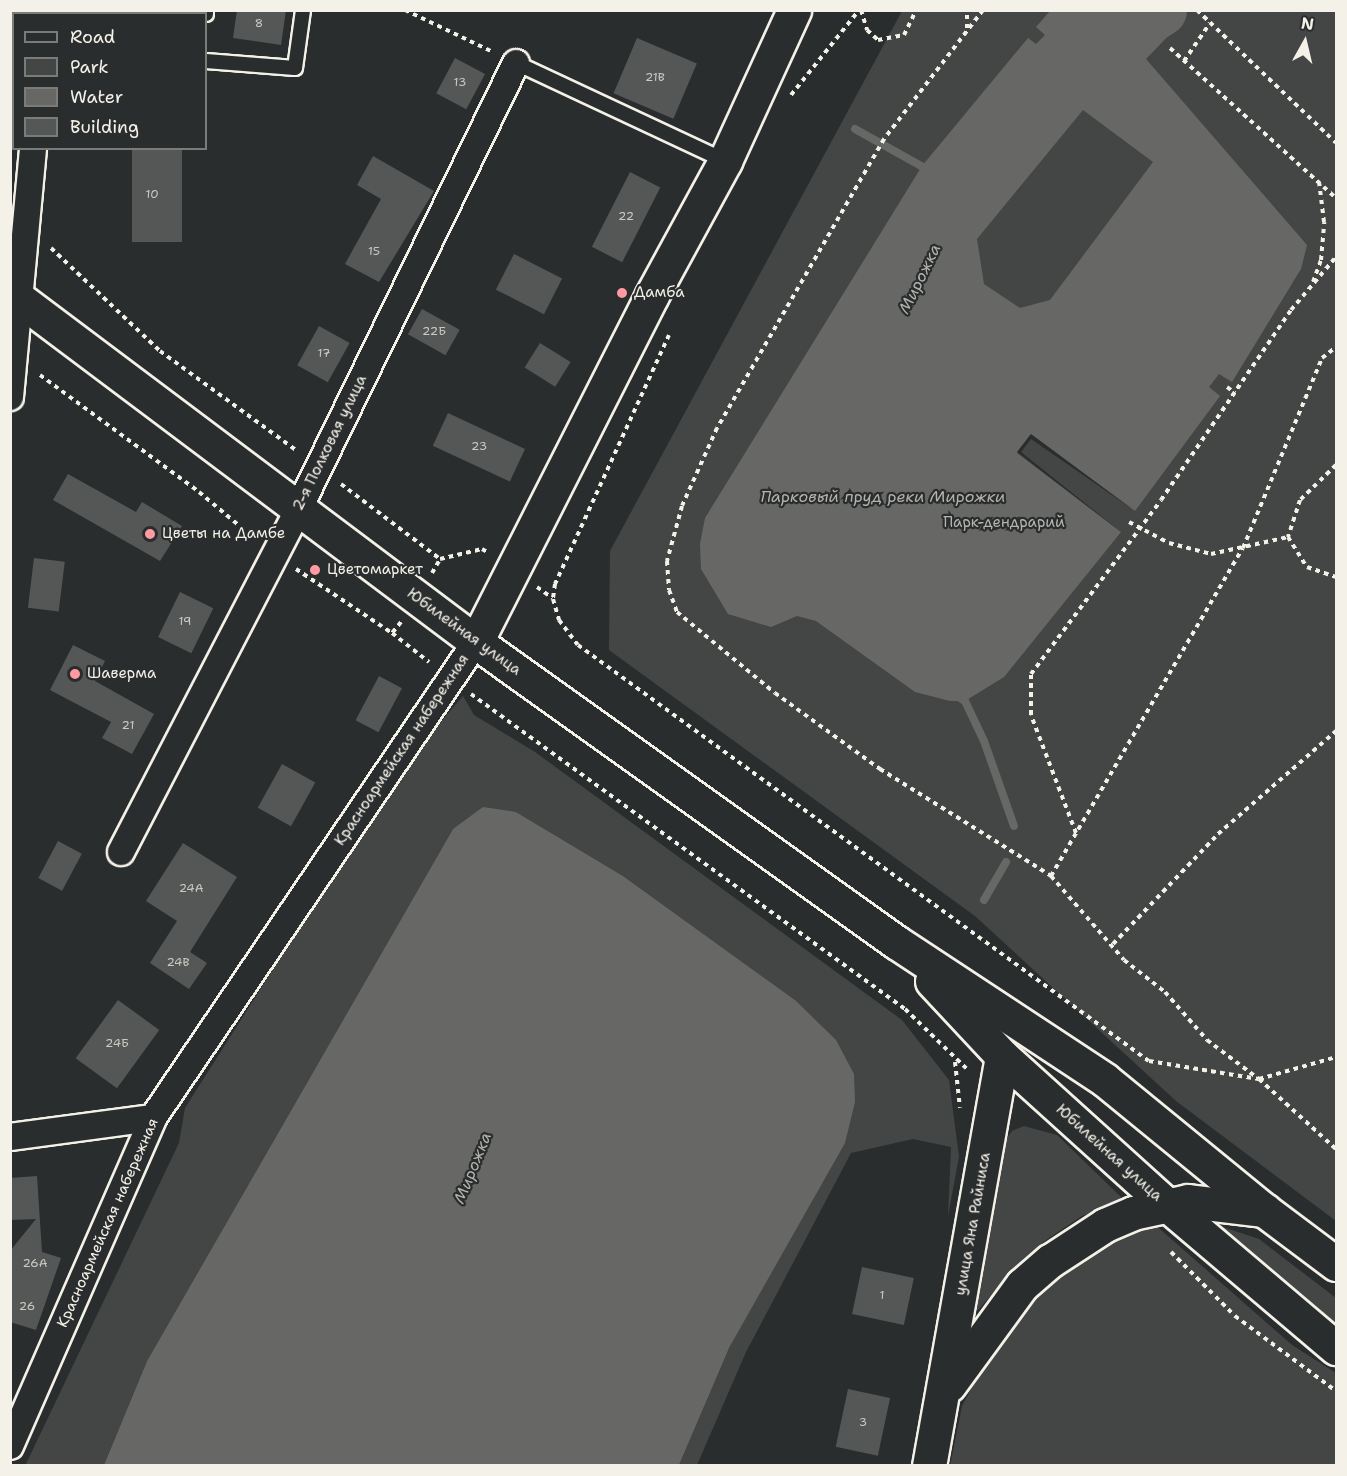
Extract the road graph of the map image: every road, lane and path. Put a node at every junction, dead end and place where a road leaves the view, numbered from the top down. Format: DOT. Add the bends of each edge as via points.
graph roads {
  1 [pos="303,10"];
  2 [pos="405,10"];
  3 [pos="794,10"];
  4 [pos="860,10"];
  5 [pos="916,10"];
  6 [pos="967,10"];
  7 [pos="983,10"];
  8 [pos="1197,10"];
  9 [pos="1210,23"];
  10 [pos="967,28"];
  11 [pos="1170,48"];
  12 [pos="207,61"];
  13 [pos="1184,61"];
  14 [pos="516,63"];
  15 [pos="784,105"];
  16 [pos="1336,143"];
  17 [pos="33,150"];
  18 [pos="725,161"];
  19 [pos="1319,183"];
  20 [pos="1336,198"];
  21 [pos="27,224"];
  22 [pos="1336,257"];
  23 [pos="1312,285"];
  24 [pos="16,296"];
  25 [pos="670,334"];
  26 [pos="1336,347"];
  27 [pos="15,357"];
  28 [pos="1227,387"];
  29 [pos="1235,393"];
  30 [pos="10,397"];
  31 [pos="1336,465"];
  32 [pos="319,467"];
  33 [pos="299,508"];
  34 [pos="1129,522"];
  35 [pos="1139,528"];
  36 [pos="1288,537"];
  37 [pos="1243,548"];
  38 [pos="275,555"];
  39 [pos="440,559"];
  40 [pos="513,568"];
  41 [pos="1336,577"];
  42 [pos="419,599"];
  43 [pos="553,599"];
  44 [pos="392,633"];
  45 [pos="476,642"];
  46 [pos="451,679"];
  47 [pos="1336,731"];
  48 [pos="1076,833"];
  49 [pos="121,852"];
  50 [pos="1051,876"];
  51 [pos="896,942"];
  52 [pos="1113,944"];
  53 [pos="1002,1056"];
  54 [pos="1336,1057"];
  55 [pos="1259,1079"];
  56 [pos="996,1092"];
  57 [pos="153,1118"];
  58 [pos="10,1137"];
  59 [pos="1336,1149"];
  60 [pos="1166,1204"];
  61 [pos="1264,1210"];
  62 [pos="1167,1248"];
  63 [pos="1336,1264"];
  64 [pos="1336,1348"];
  65 [pos="945,1391"];
  66 [pos="1336,1391"];
  67 [pos="10,1446"];
  68 [pos="929,1466"];
  1 -- 12 [label="lane" via="295,68"];
  2 -- 14 [label="path"];
  3 -- 18 [label="main road, Красноармейская набережная"];
  4 -- 5 [label="path" via="867,30 878,40 904,35"];
  4 -- 15 [label="path"];
  6 -- 10 [label="path"];
  7 -- 10 [label="path"];
  8 -- 9 [label="path"];
  9 -- 13 [label="path"];
  9 -- 16 [label="path"];
  10 -- 50 [label="path" via="884,139 717,428 682,506 667,561 669,590 677,612 775,693 880,769"];
  11 -- 13 [label="path"];
  13 -- 19 [label="path"];
  14 -- 18 [label="lane"];
  14 -- 32 [label="street, 2-я Полковая улица"];
  17 -- 21 [label="street"];
  18 -- 40 [label="main road, Красноармейская набережная"];
  19 -- 20 [label="path"];
  19 -- 23 [label="path" via="1324,222 1321,260"];
  21 -- 24 [label="street"];
  21 -- 32 [label="path" via="160,351"];
  22 -- 23 [label="path"];
  23 -- 29 [label="path"];
  24 -- 27 [label="street"];
  24 -- 33 [label="main road, Юбилейная улица"];
  25 -- 43 [label="path" via="570,549"];
  26 -- 37 [label="path" via="1322,358"];
  27 -- 30 [label="street"];
  27 -- 38 [label="path" via="199,492"];
  28 -- 29 [label="path"];
  29 -- 35 [label="path"];
  31 -- 36 [label="path" via="1300,500"];
  32 -- 33 [label="street, 2-я Полковая улица"];
  32 -- 39 [label="path"];
  33 -- 38 [label="street, 2-я Полковая улица"];
  33 -- 42 [label="main road, Юбилейная улица"];
  34 -- 35 [label="path"];
  35 -- 37 [label="path" via="1169,543 1211,555"];
  35 -- 48 [label="path" via="1031,674 1031,715"];
  36 -- 37 [label="path"];
  36 -- 41 [label="path" via="1307,567"];
  37 -- 48 [label="path"];
  38 -- 44 [label="path"];
  38 -- 49 [label="street, 2-я Полковая улица"];
  39 -- 40 [label="path" via="482,549"];
  39 -- 42 [label="path"];
  40 -- 43 [label="path"];
  40 -- 45 [label="main road, Красноармейская набережная"];
  42 -- 44 [label="path"];
  42 -- 45 [label="main road, Юбилейная улица"];
  43 -- 55 [label="path" via="559,620 595,660 1149,1061"];
  44 -- 46 [label="path"];
  45 -- 46 [label="street, Красноармейская набережная"];
  45 -- 51 [label="main road, Юбилейная улица"];
  46 -- 56 [label="path" via="905,1009 955,1061"];
  46 -- 57 [label="street, Красноармейская набережная"];
  47 -- 52 [label="path" via="1218,834"];
  48 -- 50 [label="path"];
  50 -- 52 [label="path"];
  51 -- 53 [label="main road, Юбилейная улица"];
  51 -- 61 [label="main road, Юбилейная улица" via="1105,1080"];
  52 -- 55 [label="path" via="1124,960 1165,992 1207,1040"];
  53 -- 56 [label="main road, улица Яна Райниса"];
  53 -- 60 [label="main road, Юбилейная улица"];
  54 -- 55 [label="path"];
  55 -- 59 [label="path"];
  56 -- 65 [label="main road, улица Яна Райниса"];
  57 -- 58 [label="street"];
  57 -- 67 [label="street, Красноармейская набережная"];
  60 -- 61 [label="main road, улица Яна Райниса" via="1209,1202"];
  60 -- 64 [label="main road, Юбилейная улица"];
  60 -- 65 [label="main road, улица Яна Райниса" via="1105,1225 1050,1261 1022,1286"];
  61 -- 63 [label="main road, Юбилейная улица"];
  62 -- 66 [label="path" via="1235,1316"];
  65 -- 68 [label="main road, улица Яна Райниса"];
}
